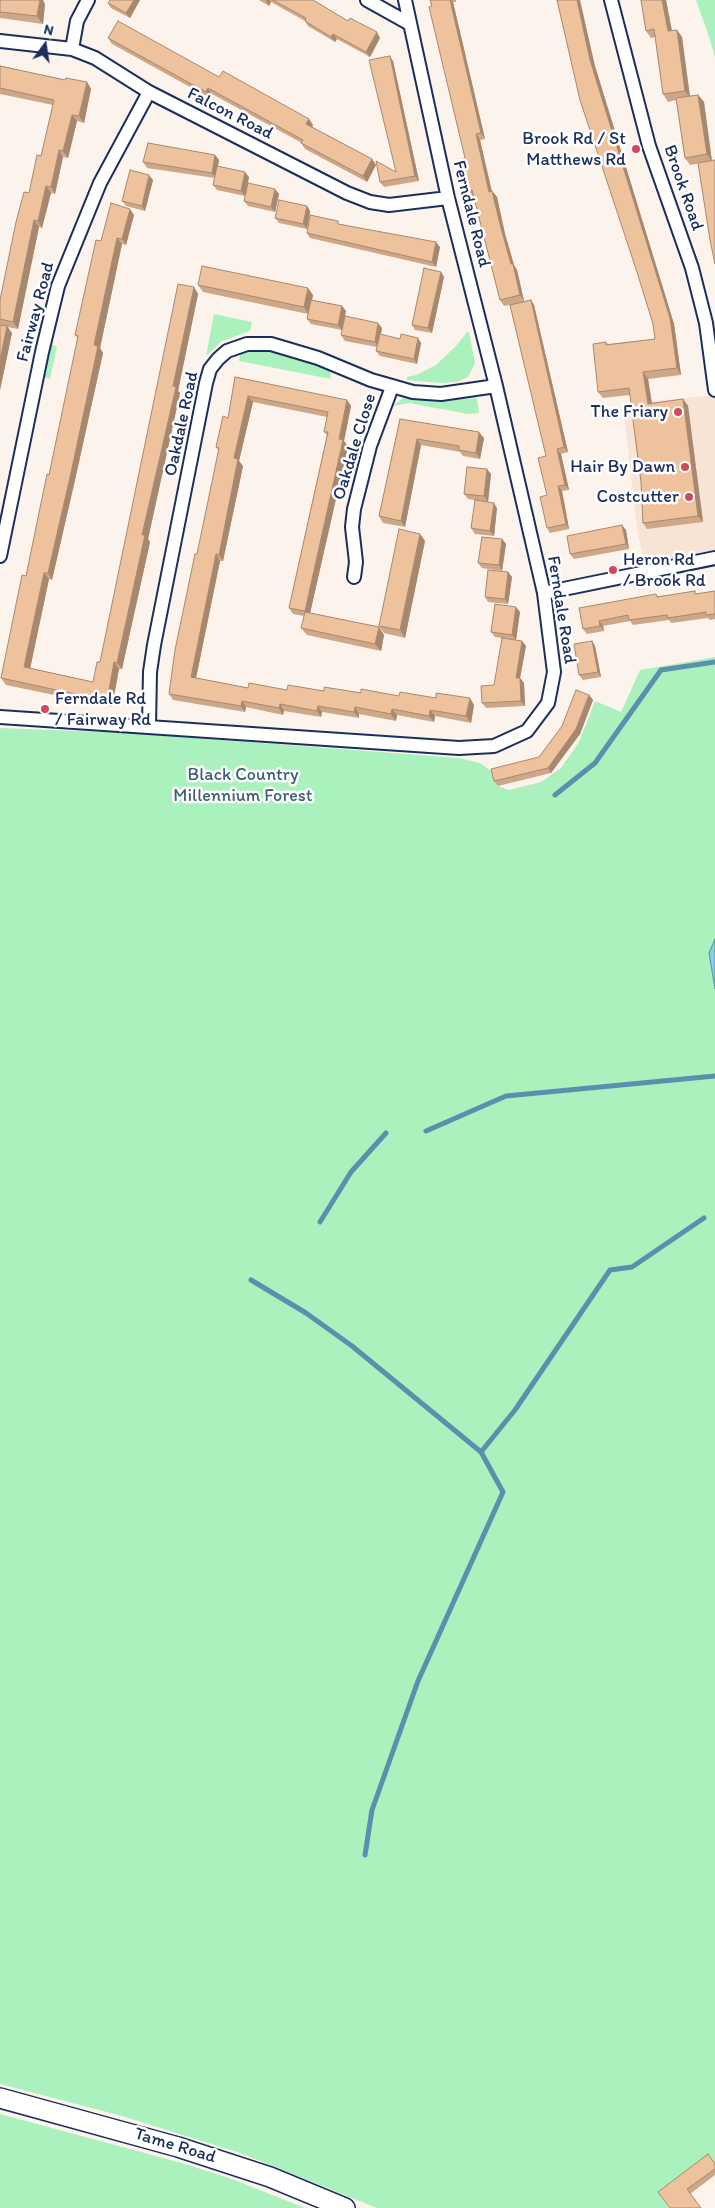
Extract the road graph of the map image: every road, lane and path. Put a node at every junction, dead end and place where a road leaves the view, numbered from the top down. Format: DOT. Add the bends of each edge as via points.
graph roads {
  1 [pos="88,0"];
  2 [pos="367,0"];
  3 [pos="405,0"];
  4 [pos="611,0"];
  5 [pos="410,24"];
  6 [pos="0,41"];
  7 [pos="72,49"];
  8 [pos="149,92"];
  9 [pos="448,198"];
  10 [pos="713,357"];
  11 [pos="496,386"];
  12 [pos="392,387"];
  13 [pos="715,390"];
  14 [pos="0,556"];
  15 [pos="715,558"];
  16 [pos="354,577"];
  17 [pos="544,593"];
  18 [pos="0,717"];
  19 [pos="149,726"];
  20 [pos="0,2098"];
  21 [pos="345,2208"];
  1 -- 7 [label="street" via="77,21"];
  2 -- 5 [label="street"];
  3 -- 5 [label="street, Ferndale Road"];
  4 -- 10 [label="street, Brook Road" via="649,146 692,268"];
  5 -- 9 [label="street, Ferndale Road"];
  6 -- 7 [label="street, Falcon Road"];
  7 -- 8 [label="street, Falcon Road" via="95,58"];
  8 -- 9 [label="street, Falcon Road" via="370,202 389,205"];
  8 -- 14 [label="street, Fairway Road" via="100,183 58,286"];
  9 -- 11 [label="street, Ferndale Road"];
  10 -- 13 [label="street, Brook Road"];
  11 -- 12 [label="street, Oakdale Road" via="427,394"];
  11 -- 17 [label="street, Ferndale Road"];
  12 -- 16 [label="street, Oakdale Close" via="370,446 354,509"];
  12 -- 19 [label="street, Oakdale Road" via="318,358 271,344 236,347 222,355 210,369 154,645"];
  15 -- 17 [label="street"];
  17 -- 19 [label="street, Ferndale Road" via="554,672 548,703 527,731 494,746 459,748"];
  18 -- 19 [label="street, Ferndale Road"];
  20 -- 21 [label="street, Tame Road" via="178,2147 270,2177"];
}
